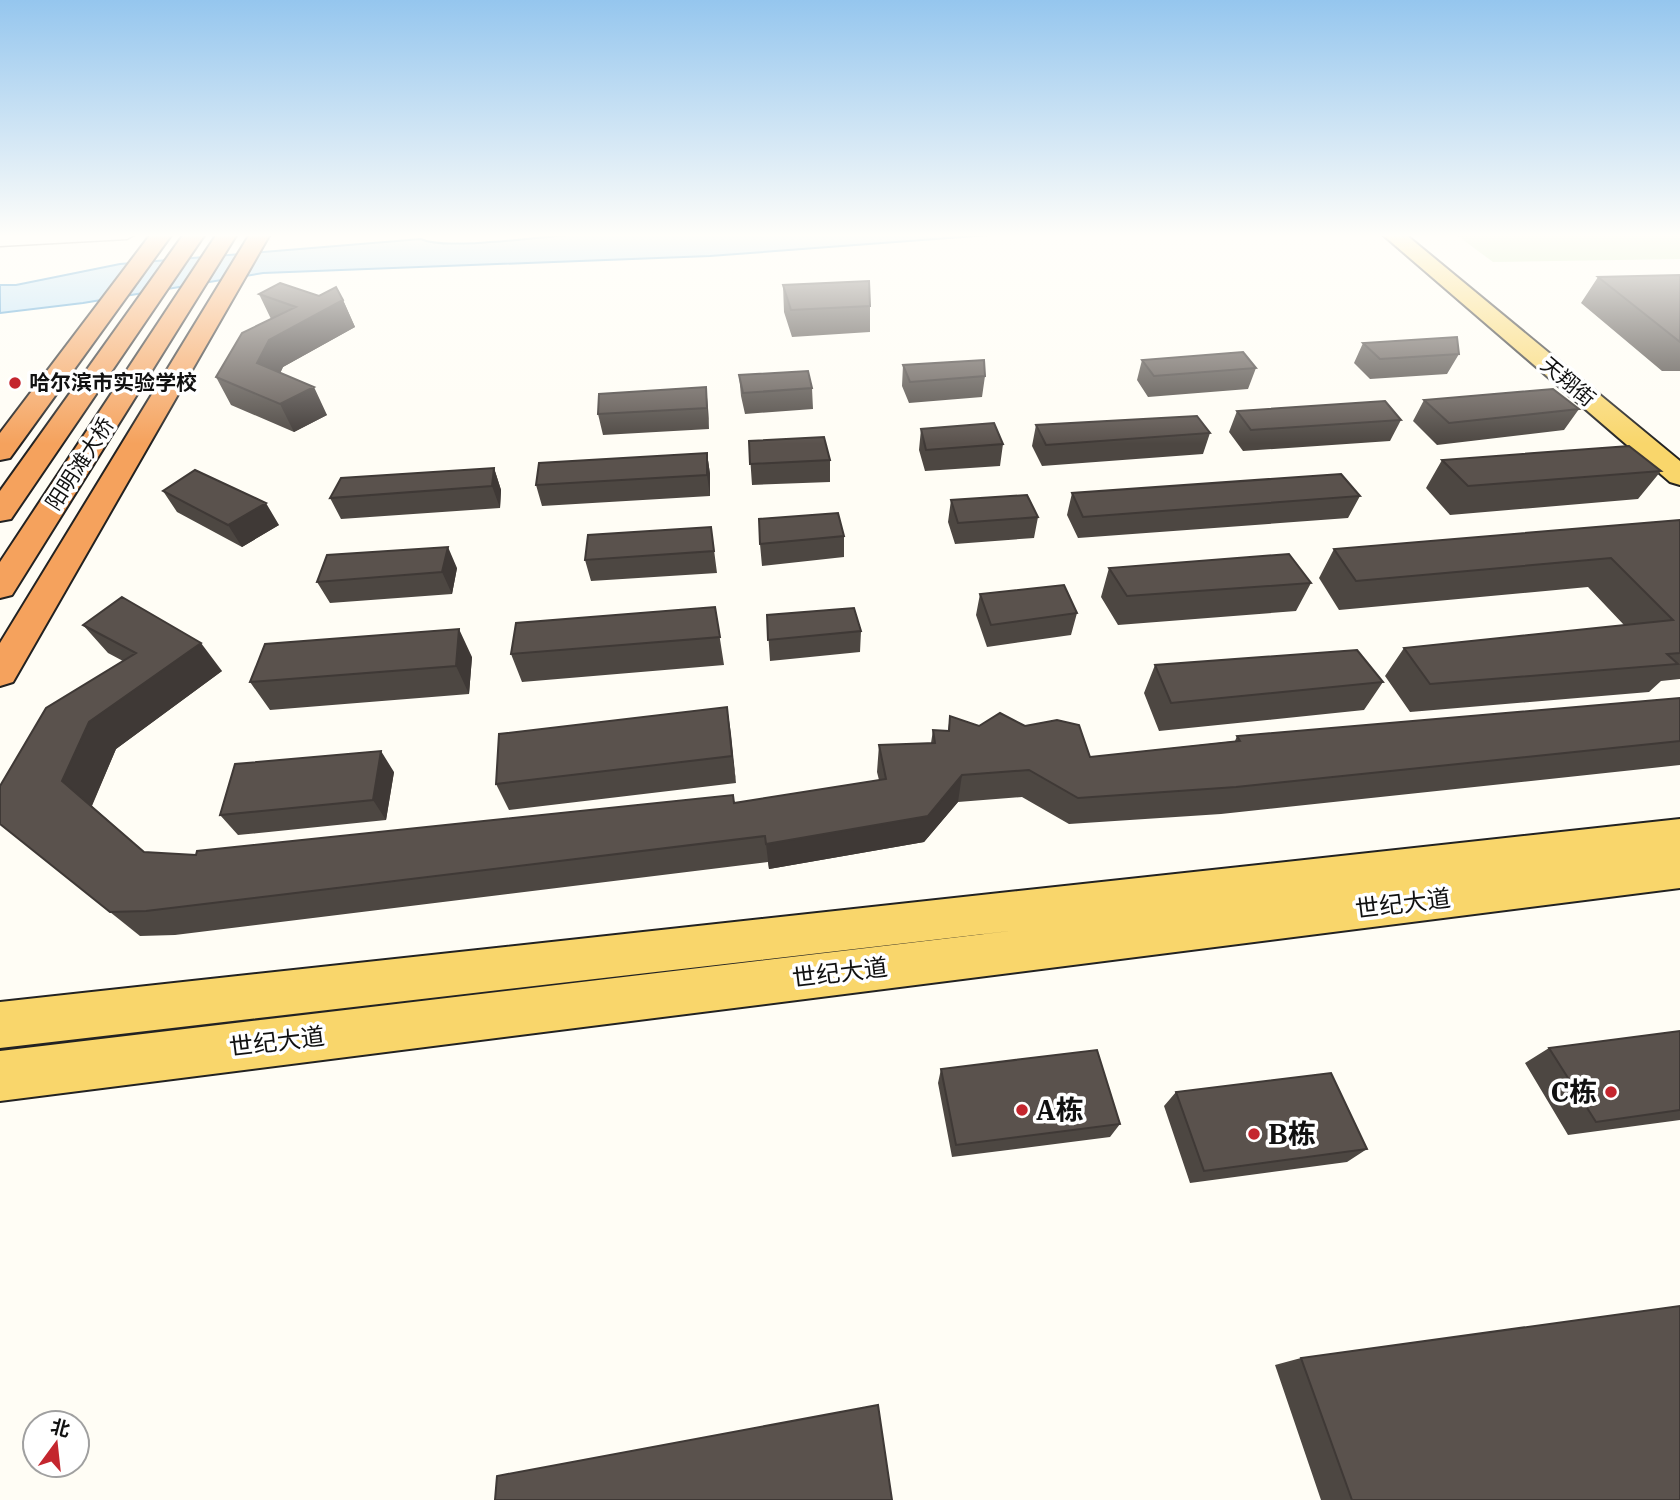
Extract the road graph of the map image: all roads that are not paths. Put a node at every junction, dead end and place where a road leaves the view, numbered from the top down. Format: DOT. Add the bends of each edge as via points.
graph roads {
  1 [pos="115,304"];
  2 [pos="147,304"];
  3 [pos="183,304"];
  4 [pos="217,304"];
  5 [pos="1476,304"];
  6 [pos="1507,304"];
  7 [pos="107,315"];
  8 [pos="1607,384"];
  9 [pos="0,452"];
  10 [pos="0,468"];
  11 [pos="1680,475"];
  12 [pos="0,512"];
  13 [pos="0,587"];
  14 [pos="0,673"];
  15 [pos="1680,836"];
  16 [pos="1680,870"];
  17 [pos="0,1025"];
  18 [pos="0,1076"];
  1 -- 7 [label="highway"];
  2 -- 12 [label="highway, 阳明滩大桥"];
  3 -- 13 [label="highway, 阳明滩大桥"];
  4 -- 14 [label="highway"];
  5 -- 11 [label="main road, 天翔街"];
  6 -- 8 [label="main road, 天翔街"];
  7 -- 9 [label="highway"];
  7 -- 10 [label="highway"];
  15 -- 17 [label="main road, 世纪大道"];
  16 -- 18 [label="main road, 世纪大道"];
}
